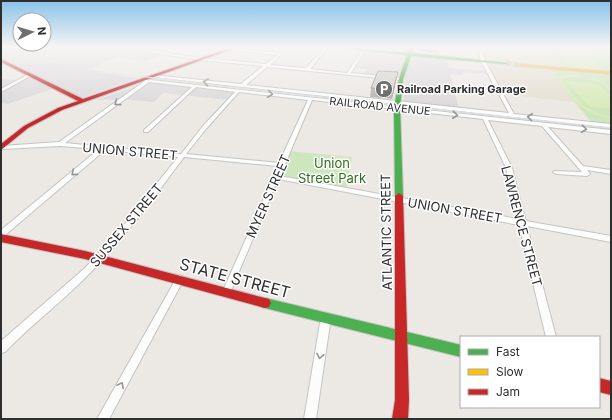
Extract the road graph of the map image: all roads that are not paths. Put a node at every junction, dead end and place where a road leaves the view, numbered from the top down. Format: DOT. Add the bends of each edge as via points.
graph roads {
  1 [pos="266,66"];
  2 [pos="14,67"];
  3 [pos="180,67"];
  4 [pos="272,67"];
  5 [pos="310,67"];
  6 [pos="353,67"];
  7 [pos="405,67"];
  8 [pos="486,67"];
  9 [pos="537,67"];
  10 [pos="307,70"];
  11 [pos="611,73"];
  12 [pos="348,74"];
  13 [pos="30,75"];
  14 [pos="148,79"];
  15 [pos="401,79"];
  16 [pos="195,86"];
  17 [pos="240,88"];
  18 [pos="2,89"];
  19 [pos="310,99"];
  20 [pos="83,101"];
  21 [pos="397,105"];
  22 [pos="512,115"];
  23 [pos="485,118"];
  24 [pos="544,125"];
  25 [pos="611,126"];
  26 [pos="146,131"];
  27 [pos="611,132"];
  28 [pos="60,144"];
  29 [pos="2,147"];
  30 [pos="104,148"];
  31 [pos="184,156"];
  32 [pos="281,166"];
  33 [pos="580,167"];
  34 [pos="556,172"];
  35 [pos="611,172"];
  36 [pos="276,177"];
  37 [pos="399,199"];
  38 [pos="522,222"];
  39 [pos="1,234"];
  40 [pos="1,238"];
  41 [pos="611,239"];
  42 [pos="99,258"];
  43 [pos="180,280"];
  44 [pos="226,293"];
  45 [pos="326,317"];
  46 [pos="401,336"];
  47 [pos="550,336"];
  48 [pos="1,348"];
  49 [pos="460,351"];
  50 [pos="600,384"];
  51 [pos="611,388"];
  52 [pos="103,419"];
  53 [pos="310,419"];
  54 [pos="400,419"];
  1 -- 17 [label="street, SUSSEX STREET"];
  2 -- 13 [label="street"];
  3 -- 14 [label="street"];
  4 -- 10 [label="street"];
  5 -- 10 [label="street"];
  6 -- 12 [label="street"];
  7 -- 15 [label="street, ATLANTIC STREET"];
  8 -- 22 [label="street"];
  9 -- 11 [label="street"];
  10 -- 12 [label="street"];
  12 -- 15 [label="street"];
  13 -- 18 [label="street"];
  13 -- 20 [label="street"];
  14 -- 16 [label="street, RAILROAD AVENUE"];
  17 -- 14 [label="street, RAILROAD AVENUE, one-way"];
  14 -- 20 [label="street"];
  14 -- 28 [label="street, one-way"];
  15 -- 21 [label="street, ATLANTIC STREET"];
  16 -- 17 [label="street, RAILROAD AVENUE"];
  16 -- 26 [label="street"];
  17 -- 19 [label="street, RAILROAD AVENUE, one-way"];
  17 -- 21 [label="street, RAILROAD AVENUE"];
  17 -- 31 [label="street, SUSSEX STREET" via="200,133"];
  19 -- 21 [label="street, RAILROAD AVENUE"];
  19 -- 32 [label="street, MYER STREET"];
  20 -- 29 [label="street" via="34,122"];
  21 -- 22 [label="street, RAILROAD AVENUE"];
  21 -- 23 [label="street, RAILROAD AVENUE, one-way"];
  21 -- 37 [label="street, ATLANTIC STREET"];
  25 -- 22 [label="street, RAILROAD AVENUE, one-way"];
  23 -- 24 [label="street, RAILROAD AVENUE"];
  23 -- 38 [label="street, LAWRENCE STREET" via="509,168"];
  24 -- 27 [label="street, RAILROAD AVENUE, one-way"];
  24 -- 33 [label="street"];
  28 -- 29 [label="street, UNION STREET"];
  28 -- 30 [label="street, UNION STREET"];
  30 -- 31 [label="street, UNION STREET"];
  30 -- 39 [label="street, one-way"];
  31 -- 32 [label="street, UNION STREET"];
  31 -- 42 [label="street, SUSSEX STREET"];
  32 -- 36 [label="street, MYER STREET"];
  33 -- 34 [label="street" via="587,174"];
  33 -- 35 [label="street"];
  36 -- 37 [label="street, UNION STREET"];
  36 -- 44 [label="street, MYER STREET"];
  37 -- 38 [label="street, UNION STREET"];
  37 -- 46 [label="street, ATLANTIC STREET"];
  38 -- 41 [label="street, UNION STREET"];
  38 -- 47 [label="street, LAWRENCE STREET"];
  40 -- 42 [label="street, STATE STREET"];
  42 -- 43 [label="street, STATE STREET"];
  42 -- 48 [label="street, SUSSEX STREET" via="76,283"];
  43 -- 44 [label="street, STATE STREET"];
  52 -- 43 [label="street, one-way"];
  44 -- 45 [label="street, STATE STREET"];
  45 -- 46 [label="street, STATE STREET"];
  45 -- 53 [label="street, one-way"];
  46 -- 49 [label="street, STATE STREET"];
  46 -- 54 [label="street, ATLANTIC STREET"];
  50 -- 51 [label="street"];
}
